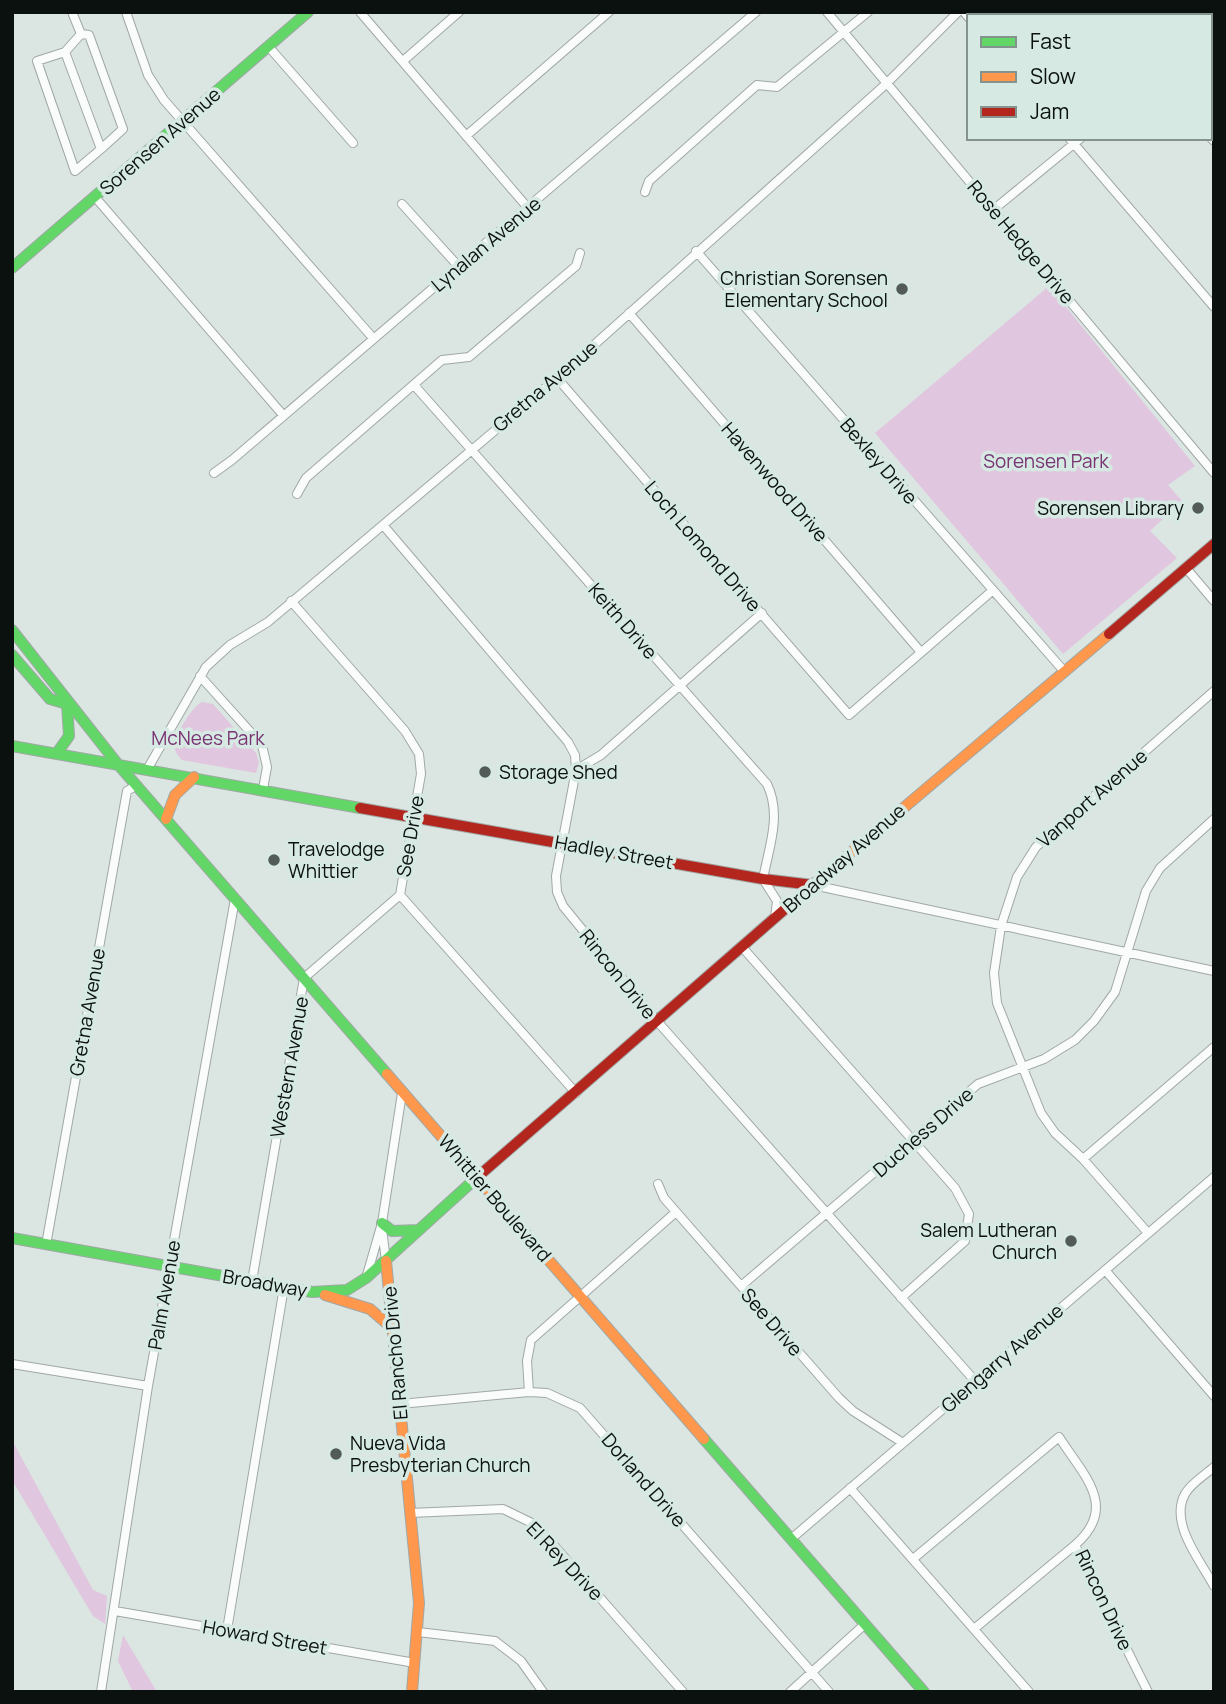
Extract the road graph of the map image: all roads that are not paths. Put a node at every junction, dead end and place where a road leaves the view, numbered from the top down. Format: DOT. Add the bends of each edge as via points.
graph roads {
  1 [pos="72,12"];
  2 [pos="126,12"];
  3 [pos="308,12"];
  4 [pos="360,12"];
  5 [pos="459,12"];
  6 [pos="609,12"];
  7 [pos="755,12"];
  8 [pos="827,12"];
  9 [pos="868,12"];
  10 [pos="958,12"];
  11 [pos="844,33"];
  12 [pos="81,34"];
  13 [pos="268,46"];
  14 [pos="65,52"];
  15 [pos="403,61"];
  16 [pos="886,84"];
  17 [pos="184,121"];
  18 [pos="466,136"];
  19 [pos="1075,140"];
  20 [pos="353,144"];
  21 [pos="101,149"];
  22 [pos="645,192"];
  23 [pos="95,197"];
  24 [pos="402,204"];
  25 [pos="528,208"];
  26 [pos="993,210"];
  27 [pos="696,251"];
  28 [pos="580,253"];
  29 [pos="12,268"];
  30 [pos="460,268"];
  31 [pos="1214,307"];
  32 [pos="629,313"];
  33 [pos="373,338"];
  34 [pos="557,378"];
  35 [pos="414,385"];
  36 [pos="283,415"];
  37 [pos="471,449"];
  38 [pos="214,473"];
  39 [pos="1214,473"];
  40 [pos="297,494"];
  41 [pos="383,525"];
  42 [pos="1214,544"];
  43 [pos="1186,568"];
  44 [pos="992,591"];
  45 [pos="291,601"];
  46 [pos="1214,601"];
  47 [pos="762,614"];
  48 [pos="12,630"];
  49 [pos="920,651"];
  50 [pos="13,655"];
  51 [pos="46,670"];
  52 [pos="1063,670"];
  53 [pos="200,676"];
  54 [pos="680,686"];
  55 [pos="1214,691"];
  56 [pos="67,704"];
  57 [pos="12,747"];
  58 [pos="57,753"];
  59 [pos="116,762"];
  60 [pos="148,768"];
  61 [pos="576,770"];
  62 [pos="194,777"];
  63 [pos="137,785"];
  64 [pos="263,789"];
  65 [pos="413,815"];
  66 [pos="166,819"];
  67 [pos="1214,819"];
  68 [pos="563,843"];
  69 [pos="763,879"];
  70 [pos="813,885"];
  71 [pos="400,895"];
  72 [pos="235,899"];
  73 [pos="775,918"];
  74 [pos="1001,926"];
  75 [pos="742,947"];
  76 [pos="1128,952"];
  77 [pos="1214,971"];
  78 [pos="304,978"];
  79 [pos="657,1021"];
  80 [pos="1214,1047"];
  81 [pos="1021,1068"];
  82 [pos="402,1093"];
  83 [pos="576,1093"];
  84 [pos="912,1140"];
  85 [pos="1083,1159"];
  86 [pos="477,1177"];
  87 [pos="1214,1178"];
  88 [pos="658,1184"];
  89 [pos="676,1212"];
  90 [pos="828,1214"];
  91 [pos="382,1223"];
  92 [pos="419,1230"];
  93 [pos="1148,1233"];
  94 [pos="12,1238"];
  95 [pos="46,1245"];
  96 [pos="386,1261"];
  97 [pos="169,1266"];
  98 [pos="1105,1270"];
  99 [pos="366,1279"];
  100 [pos="252,1281"];
  101 [pos="741,1286"];
  102 [pos="284,1287"];
  103 [pos="312,1292"];
  104 [pos="579,1296"];
  105 [pos="901,1298"];
  106 [pos="392,1328"];
  107 [pos="12,1364"];
  108 [pos="975,1381"];
  109 [pos="148,1386"];
  110 [pos="529,1392"];
  111 [pos="1214,1396"];
  112 [pos="400,1404"];
  113 [pos="903,1443"];
  114 [pos="1214,1467"];
  115 [pos="850,1488"];
  116 [pos="410,1513"];
  117 [pos="791,1539"];
  118 [pos="1074,1545"];
  119 [pos="913,1559"];
  120 [pos="1214,1586"];
  121 [pos="115,1611"];
  122 [pos="865,1624"];
  123 [pos="974,1629"];
  124 [pos="227,1630"];
  125 [pos="418,1632"];
  126 [pos="415,1663"];
  127 [pos="813,1673"];
  128 [pos="101,1692"];
  129 [pos="412,1692"];
  130 [pos="542,1692"];
  131 [pos="683,1692"];
  132 [pos="790,1692"];
  133 [pos="829,1692"];
  134 [pos="924,1692"];
  135 [pos="1028,1692"];
  136 [pos="1148,1692"];
  1 -- 12 [label="street"];
  2 -- 17 [label="street" via="148,75"];
  3 -- 13 [label="street, Sorensen Avenue"];
  4 -- 15 [label="street"];
  5 -- 15 [label="street"];
  6 -- 18 [label="street"];
  7 -- 25 [label="street, Lynalan Avenue"];
  8 -- 11 [label="street, Rose Hedge Drive"];
  9 -- 11 [label="street"];
  10 -- 16 [label="street, Gretna Avenue"];
  11 -- 16 [label="street, Rose Hedge Drive"];
  11 -- 22 [label="street" via="777,87 757,85 649,181"];
  12 -- 14 [label="street"];
  12 -- 21 [label="street" via="89,35 123,129"];
  13 -- 17 [label="street, Sorensen Avenue"];
  13 -- 20 [label="street"];
  14 -- 21 [label="street"];
  14 -- 21 [label="street" via="37,61 75,171"];
  15 -- 18 [label="street"];
  16 -- 26 [label="street, Rose Hedge Drive"];
  16 -- 27 [label="street, Gretna Avenue"];
  17 -- 23 [label="street, Sorensen Avenue"];
  17 -- 33 [label="street"];
  18 -- 25 [label="street"];
  19 -- 26 [label="street"];
  19 -- 31 [label="street"];
  23 -- 29 [label="street, Sorensen Avenue"];
  23 -- 36 [label="street"];
  24 -- 30 [label="street"];
  25 -- 30 [label="street, Lynalan Avenue"];
  26 -- 39 [label="street, Rose Hedge Drive"];
  27 -- 32 [label="street, Gretna Avenue"];
  27 -- 44 [label="street, Bexley Drive"];
  28 -- 35 [label="street" via="576,266 469,357 442,360"];
  30 -- 33 [label="street, Lynalan Avenue"];
  32 -- 34 [label="street, Gretna Avenue"];
  32 -- 49 [label="street, Havenwood Drive"];
  33 -- 36 [label="street, Lynalan Avenue"];
  34 -- 37 [label="street, Gretna Avenue"];
  34 -- 47 [label="street, Loch Lomond Drive"];
  35 -- 37 [label="street, Keith Drive"];
  35 -- 40 [label="street" via="306,478"];
  36 -- 38 [label="street, Lynalan Avenue"];
  37 -- 41 [label="street, Gretna Avenue"];
  37 -- 54 [label="street, Keith Drive"];
  41 -- 45 [label="street, Gretna Avenue"];
  41 -- 61 [label="street, Rincon Drive" via="560,730 575,755"];
  42 -- 43 [label="street, Broadway Avenue"];
  43 -- 46 [label="street"];
  43 -- 52 [label="street, Broadway Avenue"];
  44 -- 49 [label="street"];
  44 -- 52 [label="street, Bexley Drive"];
  45 -- 53 [label="street, Gretna Avenue" via="268,622 229,645"];
  45 -- 65 [label="street, See Drive" via="414,744 421,764"];
  47 -- 49 [label="street, Loch Lomond Drive" via="849,715"];
  47 -- 54 [label="street"];
  48 -- 51 [label="street, Whittier Boulevard"];
  50 -- 51 [label="street" via="36,671"];
  50 -- 56 [label="street, Whittier Boulevard" via="50,699"];
  51 -- 56 [label="street, Whittier Boulevard" via="62,689"];
  52 -- 70 [label="street, Broadway Avenue"];
  53 -- 60 [label="street, Gretna Avenue"];
  53 -- 64 [label="street" via="262,745 267,767"];
  54 -- 61 [label="street" via="601,755"];
  54 -- 69 [label="street, Keith Drive" via="767,784 774,799 776,814"];
  55 -- 74 [label="street, Vanport Avenue" via="1035,847 1017,877"];
  56 -- 58 [label="street" via="69,736"];
  56 -- 59 [label="street, Whittier Boulevard"];
  57 -- 58 [label="street, Hadley Street"];
  58 -- 59 [label="street, Hadley Street"];
  59 -- 60 [label="street, Hadley Street"];
  59 -- 63 [label="street, Whittier Boulevard"];
  60 -- 62 [label="street, Hadley Street"];
  61 -- 68 [label="street, Rincon Drive"];
  62 -- 64 [label="street, Hadley Street"];
  62 -- 66 [label="street" via="178,788 168,804"];
  63 -- 66 [label="street, Whittier Boulevard"];
  63 -- 95 [label="street, Gretna Avenue" via="127,791"];
  64 -- 65 [label="street, Hadley Street"];
  65 -- 68 [label="street, Hadley Street"];
  65 -- 71 [label="street, See Drive"];
  66 -- 72 [label="street, Whittier Boulevard"];
  67 -- 76 [label="street, Duchess Drive" via="1160,868 1146,891"];
  68 -- 69 [label="street, Hadley Street"];
  68 -- 79 [label="street, Rincon Drive" via="556,876 563,906"];
  69 -- 70 [label="street, Hadley Street"];
  69 -- 73 [label="street" via="777,901"];
  70 -- 73 [label="street, Broadway Avenue"];
  70 -- 74 [label="street, Hadley Street"];
  71 -- 78 [label="street, Western Avenue"];
  71 -- 83 [label="street, See Drive"];
  72 -- 78 [label="street, Whittier Boulevard"];
  72 -- 97 [label="street, Palm Avenue"];
  73 -- 75 [label="street, Broadway Avenue"];
  74 -- 76 [label="street, Hadley Street"];
  74 -- 81 [label="street, Vanport Avenue" via="994,973 997,1003"];
  75 -- 79 [label="street, Broadway Avenue"];
  75 -- 84 [label="street"];
  76 -- 77 [label="street, Hadley Street"];
  76 -- 81 [label="street, Duchess Drive" via="1115,992 1094,1021 1075,1040"];
  78 -- 82 [label="street, Whittier Boulevard"];
  78 -- 100 [label="street, Western Avenue"];
  79 -- 83 [label="street, Broadway Avenue"];
  79 -- 90 [label="street, Rincon Drive"];
  80 -- 85 [label="street"];
  81 -- 84 [label="street, Duchess Drive" via="978,1084"];
  81 -- 85 [label="street, Vanport Avenue" via="1041,1113"];
  82 -- 86 [label="street, Whittier Boulevard"];
  82 -- 91 [label="street, El Rancho Drive"];
  83 -- 86 [label="street, Broadway Avenue"];
  84 -- 90 [label="street, Duchess Drive"];
  84 -- 105 [label="street" via="955,1188 969,1214 965,1241"];
  85 -- 93 [label="street, Vanport Avenue"];
  86 -- 92 [label="street, Broadway"];
  86 -- 104 [label="street, Whittier Boulevard"];
  87 -- 93 [label="street, Glengarry Avenue"];
  88 -- 89 [label="street, See Drive"];
  89 -- 101 [label="street, See Drive"];
  89 -- 104 [label="street"];
  90 -- 101 [label="street, Duchess Drive"];
  90 -- 105 [label="street, Rincon Drive"];
  91 -- 92 [label="street" via="392,1231"];
  91 -- 96 [label="street, El Rancho Drive"];
  91 -- 99 [label="street, El Rancho Drive"];
  92 -- 96 [label="street, Broadway"];
  93 -- 98 [label="street, Glengarry Avenue"];
  94 -- 95 [label="street, Broadway"];
  95 -- 97 [label="street, Broadway"];
  96 -- 99 [label="street, Broadway"];
  96 -- 106 [label="street, El Rancho Drive"];
  97 -- 100 [label="street, Broadway"];
  97 -- 109 [label="street, Palm Avenue"];
  98 -- 108 [label="street, Glengarry Avenue"];
  98 -- 111 [label="street"];
  99 -- 103 [label="street, Broadway" via="347,1290"];
  100 -- 102 [label="street, Broadway"];
  101 -- 113 [label="street, See Drive" via="839,1398"];
  102 -- 103 [label="street, Broadway"];
  102 -- 124 [label="street"];
  103 -- 106 [label="street" via="372,1307"];
  104 -- 110 [label="street" via="531,1340"];
  104 -- 117 [label="street, Whittier Boulevard"];
  105 -- 108 [label="street, Rincon Drive"];
  106 -- 112 [label="street, El Rancho Drive"];
  107 -- 109 [label="street"];
  108 -- 113 [label="street, Glengarry Avenue"];
  109 -- 121 [label="street, Palm Avenue"];
  110 -- 112 [label="street, Dorland Drive"];
  110 -- 127 [label="street, Dorland Drive" via="547,1393 580,1408"];
  112 -- 116 [label="street, El Rancho Drive"];
  113 -- 115 [label="street, Glengarry Avenue"];
  114 -- 120 [label="street" via="1186,1491 1180,1521"];
  115 -- 117 [label="street, Glengarry Avenue"];
  115 -- 119 [label="street"];
  116 -- 125 [label="street, El Rancho Drive"];
  116 -- 131 [label="street, El Rey Drive" via="503,1509 536,1525"];
  117 -- 122 [label="street, Whittier Boulevard"];
  118 -- 119 [label="street, Rincon Drive" via="1090,1532 1097,1503 1059,1437"];
  118 -- 123 [label="street"];
  118 -- 136 [label="street, Rincon Drive"];
  119 -- 123 [label="street"];
  121 -- 124 [label="street, Howard Street"];
  121 -- 128 [label="street, Palm Avenue"];
  122 -- 127 [label="street"];
  122 -- 134 [label="street, Whittier Boulevard"];
  123 -- 135 [label="street"];
  124 -- 126 [label="street, Howard Street"];
  125 -- 126 [label="street, El Rancho Drive"];
  125 -- 130 [label="street" via="495,1641 521,1661"];
  126 -- 129 [label="street, El Rancho Drive"];
  127 -- 132 [label="street"];
  127 -- 133 [label="street, Dorland Drive"];
}
